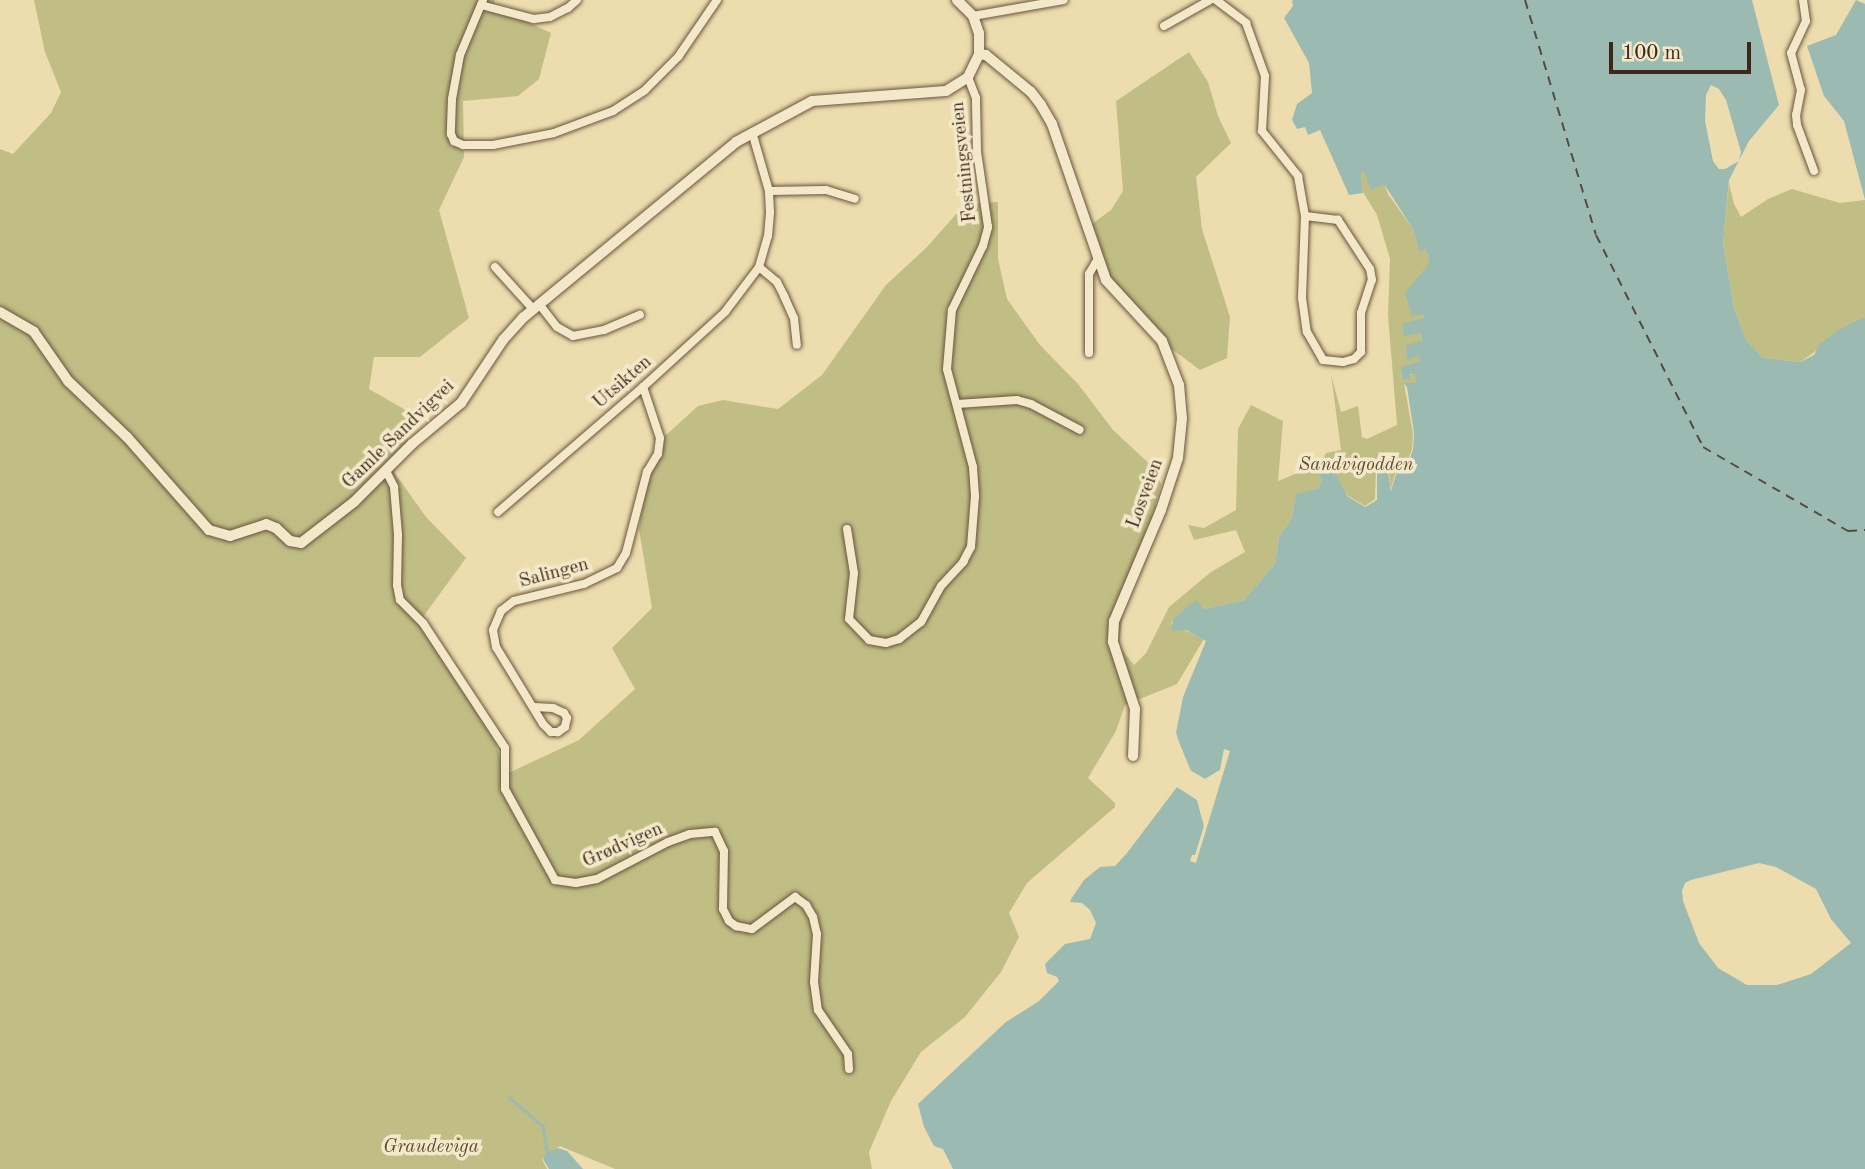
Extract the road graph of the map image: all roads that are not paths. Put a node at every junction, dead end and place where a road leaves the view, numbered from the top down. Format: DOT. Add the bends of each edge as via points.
graph roads {
  1 [pos="577,0"];
  2 [pos="717,0"];
  3 [pos="957,0"];
  4 [pos="1064,0"];
  5 [pos="1210,0"];
  6 [pos="1216,0"];
  7 [pos="1803,0"];
  8 [pos="482,3"];
  9 [pos="974,16"];
  10 [pos="1164,26"];
  11 [pos="979,54"];
  12 [pos="968,77"];
  13 [pos="751,132"];
  14 [pos="1814,171"];
  15 [pos="769,191"];
  16 [pos="855,199"];
  17 [pos="1305,216"];
  18 [pos="1097,260"];
  19 [pos="495,267"];
  20 [pos="759,267"];
  21 [pos="536,306"];
  22 [pos="0,312"];
  23 [pos="640,315"];
  24 [pos="797,345"];
  25 [pos="1089,353"];
  26 [pos="643,387"];
  27 [pos="957,404"];
  28 [pos="1080,430"];
  29 [pos="386,471"];
  30 [pos="498,512"];
  31 [pos="847,528"];
  32 [pos="534,708"];
  33 [pos="1133,756"];
  34 [pos="849,1069"];
  1 -- 8 [label="street" via="550,17 534,19"];
  2 -- 8 [label="street" via="678,57 645,90 613,111 554,133 493,145 463,145 450,134 452,99 460,55"];
  3 -- 9 [label="main road"];
  4 -- 9 [label="street"];
  5 -- 10 [label="street"];
  6 -- 17 [label="street" via="1246,23 1265,76 1262,131 1298,176"];
  7 -- 14 [label="street" via="1806,20 1791,53 1801,90 1797,125"];
  9 -- 11 [label="main road"];
  11 -- 12 [label="street"];
  11 -- 18 [label="street, Losveien" via="997,62 1041,105 1052,124"];
  12 -- 13 [label="street, Gamle Sandvigvei" via="946,91 812,101"];
  12 -- 27 [label="street, Festningsveien" via="976,97 977,152 988,227 952,310 947,369"];
  13 -- 15 [label="street, Utsikten"];
  13 -- 21 [label="street, Gamle Sandvigvei"];
  15 -- 16 [label="street" via="826,190"];
  15 -- 20 [label="street, Utsikten" via="768,236"];
  17 -- 17 [label="street" via="1302,298 1307,332 1323,360 1354,359 1361,352 1361,313 1373,280 1370,269 1338,220"];
  18 -- 25 [label="street" via="1089,274"];
  18 -- 33 [label="street, Losveien" via="1121,300 1167,350 1179,385 1182,418 1178,458 1161,510 1114,621 1113,642 1135,709"];
  19 -- 21 [label="street"];
  20 -- 24 [label="street" via="777,282 784,296 794,318"];
  20 -- 26 [label="street, Utsikten" via="725,312"];
  21 -- 23 [label="street" via="573,336 604,330"];
  21 -- 29 [label="street, Gamle Sandvigvei" via="503,341 461,402"];
  22 -- 29 [label="street, Gamle Sandvigvei" via="34,332 68,381 127,438 204,526 219,535 267,524 293,543 306,541"];
  26 -- 30 [label="street, Utsikten"];
  26 -- 32 [label="street, Salingen" via="660,438 658,454 647,471 626,553 617,568 584,584 514,601 501,611 493,630 496,647"];
  27 -- 28 [label="street" via="1017,400"];
  27 -- 31 [label="street, Festningsveien" via="973,467 971,547 920,622 899,639 886,643 869,640 849,619 854,573"];
  29 -- 34 [label="street, Grødvigen" via="394,487 400,600 423,623 505,748 505,789 555,880 597,879 668,842 715,832 724,850 723,909 729,921 752,929 796,897 813,917 818,1010 848,1054"];
}
